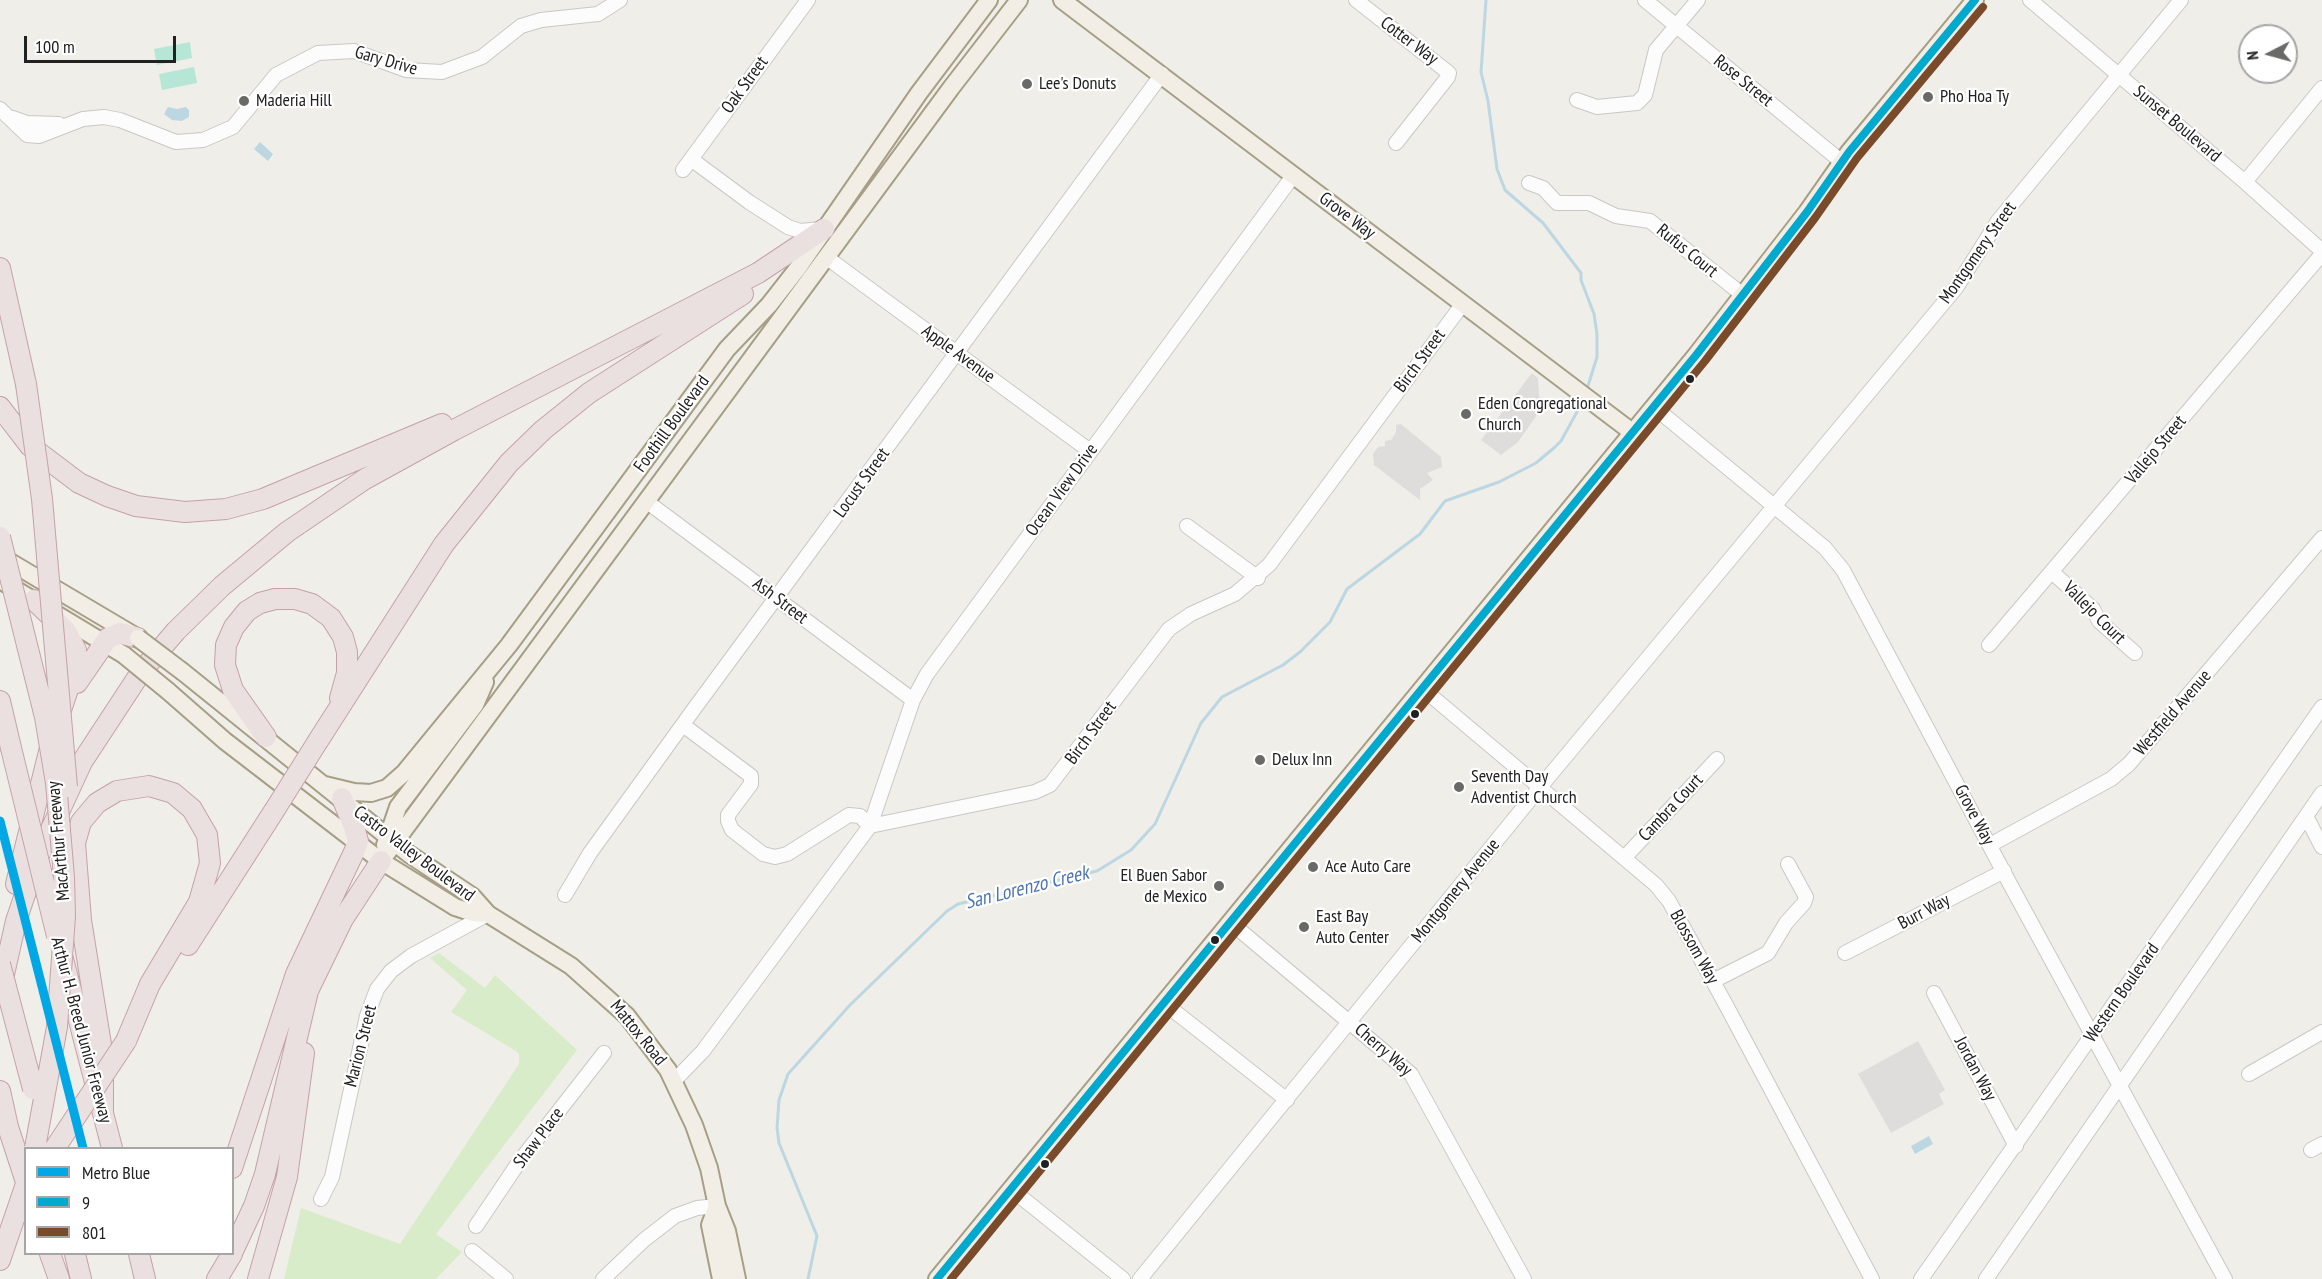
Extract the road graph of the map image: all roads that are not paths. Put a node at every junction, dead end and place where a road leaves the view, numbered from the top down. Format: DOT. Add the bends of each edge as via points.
graph roads {
  1 [pos="620,0"];
  2 [pos="808,0"];
  3 [pos="989,0"];
  4 [pos="1019,0"];
  5 [pos="1062,0"];
  6 [pos="1356,0"];
  7 [pos="1645,0"];
  8 [pos="1698,0"];
  9 [pos="1975,0"];
  10 [pos="2030,0"];
  11 [pos="2181,0"];
  12 [pos="1677,26"];
  13 [pos="1162,74"];
  14 [pos="2119,75"];
  15 [pos="2322,88"];
  16 [pos="1577,100"];
  17 [pos="4,112"];
  18 [pos="1396,143"];
  19 [pos="1842,162"];
  20 [pos="1293,176"];
  21 [pos="2245,182"];
  22 [pos="1529,183"];
  23 [pos="824,229"];
  24 [pos="2322,253"];
  25 [pos="826,257"];
  26 [pos="0,268"];
  27 [pos="1744,296"];
  28 [pos="1462,305"];
  29 [pos="633,338"];
  30 [pos="957,352"];
  31 [pos="1654,406"];
  32 [pos="0,407"];
  33 [pos="1632,432"];
  34 [pos="1090,452"];
  35 [pos="646,501"];
  36 [pos="1775,506"];
  37 [pos="1187,526"];
  38 [pos="0,537"];
  39 [pos="2322,538"];
  40 [pos="0,556"];
  41 [pos="2052,572"];
  42 [pos="1257,578"];
  43 [pos="0,580"];
  44 [pos="777,599"];
  45 [pos="34,600"];
  46 [pos="138,638"];
  47 [pos="104,642"];
  48 [pos="1989,645"];
  49 [pos="2135,653"];
  50 [pos="489,670"];
  51 [pos="1423,689"];
  52 [pos="914,700"];
  53 [pos="0,701"];
  54 [pos="2322,707"];
  55 [pos="683,725"];
  56 [pos="54,734"];
  57 [pos="266,736"];
  58 [pos="318,741"];
  59 [pos="1717,759"];
  60 [pos="325,785"];
  61 [pos="1541,786"];
  62 [pos="2322,793"];
  63 [pos="342,798"];
  64 [pos="2306,816"];
  65 [pos="870,826"];
  66 [pos="62,838"];
  67 [pos="391,839"];
  68 [pos="358,841"];
  69 [pos="1990,845"];
  70 [pos="2322,847"];
  71 [pos="1625,857"];
  72 [pos="381,861"];
  73 [pos="1788,864"];
  74 [pos="2004,871"];
  75 [pos="566,895"];
  76 [pos="488,914"];
  77 [pos="1230,922"];
  78 [pos="316,934"];
  79 [pos="1845,953"];
  80 [pos="324,957"];
  81 [pos="0,964"];
  82 [pos="1713,981"];
  83 [pos="0,991"];
  84 [pos="1934,993"];
  85 [pos="1164,1003"];
  86 [pos="1350,1022"];
  87 [pos="2322,1032"];
  88 [pos="2093,1035"];
  89 [pos="126,1041"];
  90 [pos="604,1053"];
  91 [pos="2249,1074"];
  92 [pos="674,1081"];
  93 [pos="2119,1083"];
  94 [pos="0,1091"];
  95 [pos="1287,1100"];
  96 [pos="103,1113"];
  97 [pos="272,1141"];
  98 [pos="2016,1146"];
  99 [pos="35,1147"];
  100 [pos="48,1147"];
  101 [pos="56,1147"];
  102 [pos="112,1147"];
  103 [pos="234,1162"];
  104 [pos="24,1177"];
  105 [pos="24,1189"];
  106 [pos="1011,1189"];
  107 [pos="24,1196"];
  108 [pos="321,1199"];
  109 [pos="717,1206"];
  110 [pos="476,1226"];
  111 [pos="0,1232"];
  112 [pos="234,1249"];
  113 [pos="472,1251"];
  114 [pos="50,1255"];
  115 [pos="75,1255"];
  116 [pos="138,1255"];
  117 [pos="218,1255"];
  118 [pos="231,1255"];
  119 [pos="0,1260"];
  120 [pos="59,1279"];
  121 [pos="81,1279"];
  122 [pos="145,1279"];
  123 [pos="217,1279"];
  124 [pos="258,1279"];
  125 [pos="506,1279"];
  126 [pos="603,1279"];
  127 [pos="721,1279"];
  128 [pos="737,1279"];
  129 [pos="937,1279"];
  130 [pos="1124,1279"];
  131 [pos="1140,1279"];
  132 [pos="1524,1279"];
  133 [pos="1872,1279"];
  134 [pos="1921,1279"];
  135 [pos="1986,1279"];
  136 [pos="2225,1279"];
  1 -- 17 [label="street, Gary Drive" via="598,14 521,26 482,57 442,72 406,69 354,51 318,53 276,75 233,127 203,140 176,142 104,117 82,119 39,135 27,135"];
  2 -- 23 [label="street, Oak Street" via="687,164 788,227"];
  3 -- 23 [label="main road, Foothill Boulevard"];
  4 -- 25 [label="main road, Foothill Boulevard"];
  5 -- 13 [label="main road, Grove Way"];
  6 -- 18 [label="street, Cotter Way" via="1449,72"];
  7 -- 12 [label="street, Rose Street"];
  8 -- 12 [label="street"];
  9 -- 19 [label="main road"];
  10 -- 14 [label="street, Sunset Boulevard"];
  11 -- 14 [label="street, Montgomery Street"];
  12 -- 16 [label="street" via="1656,50 1645,95 1637,103 1597,107"];
  12 -- 19 [label="street, Rose Street"];
  13 -- 20 [label="main road, Grove Way"];
  13 -- 30 [label="street, Locust Street"];
  14 -- 21 [label="street, Sunset Boulevard"];
  14 -- 36 [label="street, Montgomery Street" via="1998,221 1956,288"];
  15 -- 21 [label="street"];
  19 -- 27 [label="main road"];
  20 -- 28 [label="main road, Grove Way"];
  20 -- 34 [label="street, Ocean View Drive"];
  21 -- 24 [label="street, Sunset Boulevard"];
  22 -- 27 [label="street, Rufus Court" via="1543,188 1557,203 1589,203 1616,216 1650,221"];
  23 -- 29 [label="highway" via="767,268"];
  23 -- 50 [label="main road, Foothill Boulevard" via="781,291 721,358"];
  23 -- 58 [label="highway" via="782,268 598,387 526,447 458,525"];
  24 -- 41 [label="street, Vallejo Street"];
  25 -- 30 [label="street, Apple Avenue"];
  25 -- 35 [label="main road, Foothill Boulevard"];
  26 -- 66 [label="highway, bridge" via="26,384 42,499 66,762"];
  27 -- 31 [label="main road"];
  28 -- 33 [label="main road, Grove Way"];
  28 -- 42 [label="street, Birch Street"];
  29 -- 32 [label="highway" via="300,485 253,503 218,510 157,510 97,492 46,459 18,432"];
  29 -- 83 [label="highway" via="437,439 349,490 254,558 191,615 116,706 70,783 28,885"];
  30 -- 34 [label="street, Apple Avenue"];
  30 -- 44 [label="street, Locust Street"];
  31 -- 33 [label="main road"];
  31 -- 36 [label="street, Grove Way"];
  33 -- 51 [label="main road"];
  34 -- 52 [label="street, Ocean View Drive" via="927,674"];
  35 -- 44 [label="street, Ash Street"];
  35 -- 67 [label="main road, Foothill Boulevard"];
  36 -- 61 [label="street, Montgomery Avenue"];
  36 -- 69 [label="street, Grove Way" via="1825,548 1843,570"];
  37 -- 42 [label="street"];
  38 -- 66 [label="highway, MacArthur Freeway, bridge" via="45,717"];
  39 -- 69 [label="street, Westfield Avenue" via="2129,764 2111,779"];
  40 -- 46 [label="main road, Castro Valley Boulevard"];
  41 -- 48 [label="street, Vallejo Street"];
  41 -- 49 [label="street, Vallejo Court"];
  42 -- 65 [label="street, Birch Street" via="1169,629 1056,779 1043,789"];
  43 -- 45 [label="main road, Castro Valley Boulevard"];
  44 -- 52 [label="street, Ash Street"];
  44 -- 55 [label="street, Locust Street"];
  45 -- 47 [label="main road, Castro Valley Boulevard"];
  45 -- 56 [label="highway" via="66,631 76,651 75,668"];
  46 -- 47 [label="highway" via="120,633"];
  46 -- 57 [label="main road, Castro Valley Boulevard, bridge"];
  47 -- 56 [label="highway" via="75,687"];
  47 -- 68 [label="main road, Castro Valley Boulevard, bridge" via="225,741"];
  50 -- 60 [label="main road" via="404,773 387,788 359,793"];
  50 -- 67 [label="main road, Foothill Boulevard" via="475,705 398,807"];
  51 -- 61 [label="street, Blossom Way"];
  51 -- 77 [label="main road"];
  52 -- 65 [label="street, Ocean View Drive"];
  53 -- 96 [label="highway, Arthur H. Breed Junior Freeway, bridge"];
  54 -- 88 [label="street, Western Boulevard"];
  55 -- 65 [label="street" via="751,776 751,784 728,815 728,821 732,830 763,854 787,854 849,815 860,816"];
  55 -- 75 [label="street, Locust Street" via="590,853"];
  56 -- 81 [label="highway"];
  57 -- 58 [label="highway" via="230,685 225,652 230,633 248,611 267,601 288,598 306,602 327,614 338,627 346,647 348,668 344,687"];
  57 -- 60 [label="main road, Castro Valley Boulevard"];
  58 -- 89 [label="highway, bridge"];
  59 -- 71 [label="street, Cambra Court"];
  60 -- 63 [label="main road, Castro Valley Boulevard"];
  61 -- 71 [label="street, Blossom Way"];
  61 -- 86 [label="street, Montgomery Avenue"];
  62 -- 64 [label="street"];
  63 -- 67 [label="main road, Castro Valley Boulevard"];
  63 -- 68 [label="highway"];
  64 -- 70 [label="street"];
  64 -- 93 [label="street"];
  65 -- 92 [label="street" via="703,1051"];
  66 -- 99 [label="highway, MacArthur Freeway, bridge" via="65,916 59,1005"];
  67 -- 72 [label="main road"];
  67 -- 76 [label="main road, Castro Valley Boulevard" via="472,896"];
  68 -- 72 [label="main road, Castro Valley Boulevard"];
  68 -- 78 [label="highway"];
  69 -- 74 [label="street, Grove Way"];
  71 -- 82 [label="street, Blossom Way" via="1647,875 1669,902"];
  72 -- 76 [label="main road, Castro Valley Boulevard" via="455,907"];
  72 -- 80 [label="highway"];
  73 -- 82 [label="street" via="1806,897 1804,903 1768,953"];
  74 -- 79 [label="street, Burr Way"];
  74 -- 88 [label="street, Grove Way"];
  76 -- 92 [label="main road, Mattox Road" via="599,988 645,1036"];
  76 -- 108 [label="street, Marion Street" via="404,961 377,989 365,1022 332,1177"];
  77 -- 85 [label="main road"];
  77 -- 86 [label="street, Cherry Way"];
  78 -- 97 [label="highway" via="283,1053 271,1116"];
  78 -- 103 [label="highway" via="292,984"];
  80 -- 97 [label="highway" via="301,1012"];
  80 -- 124 [label="highway" via="308,1023 287,1177"];
  81 -- 100 [label="highway, bridge"];
  82 -- 133 [label="street, Blossom Way"];
  84 -- 98 [label="street, Jordan Way"];
  85 -- 95 [label="street"];
  85 -- 106 [label="main road"];
  86 -- 95 [label="street, Montgomery Avenue"];
  86 -- 132 [label="street, Cherry Way" via="1418,1082"];
  87 -- 91 [label="street"];
  88 -- 93 [label="street, Grove Way"];
  88 -- 98 [label="street, Western Boulevard"];
  89 -- 96 [label="highway" via="150,984 198,902 210,863 207,835 192,809 173,793 149,786 124,788 103,798 85,816 75,843 81,920 103,1057"];
  89 -- 101 [label="highway, bridge"];
  90 -- 110 [label="street, Shaw Place" via="519,1162"];
  92 -- 109 [label="main road, Mattox Road" via="701,1140"];
  93 -- 135 [label="street"];
  93 -- 136 [label="street, Grove Way"];
  94 -- 104 [label="highway"];
  95 -- 131 [label="street, Montgomery Avenue"];
  96 -- 102 [label="highway, Arthur H. Breed Junior Freeway"];
  97 -- 112 [label="highway" via="262,1185"];
  98 -- 134 [label="street, Western Boulevard"];
  105 -- 119 [label="highway"];
  106 -- 129 [label="main road"];
  106 -- 130 [label="street"];
  107 -- 111 [label="highway"];
  109 -- 126 [label="street" via="675,1216"];
  109 -- 127 [label="main road, Mattox Road" via="710,1225"];
  109 -- 128 [label="main road, Mattox Road" via="727,1231"];
  113 -- 125 [label="street"];
  114 -- 120 [label="highway"];
  115 -- 121 [label="highway"];
  116 -- 122 [label="highway"];
  117 -- 123 [label="highway"];
  118 -- 123 [label="highway"];
}
